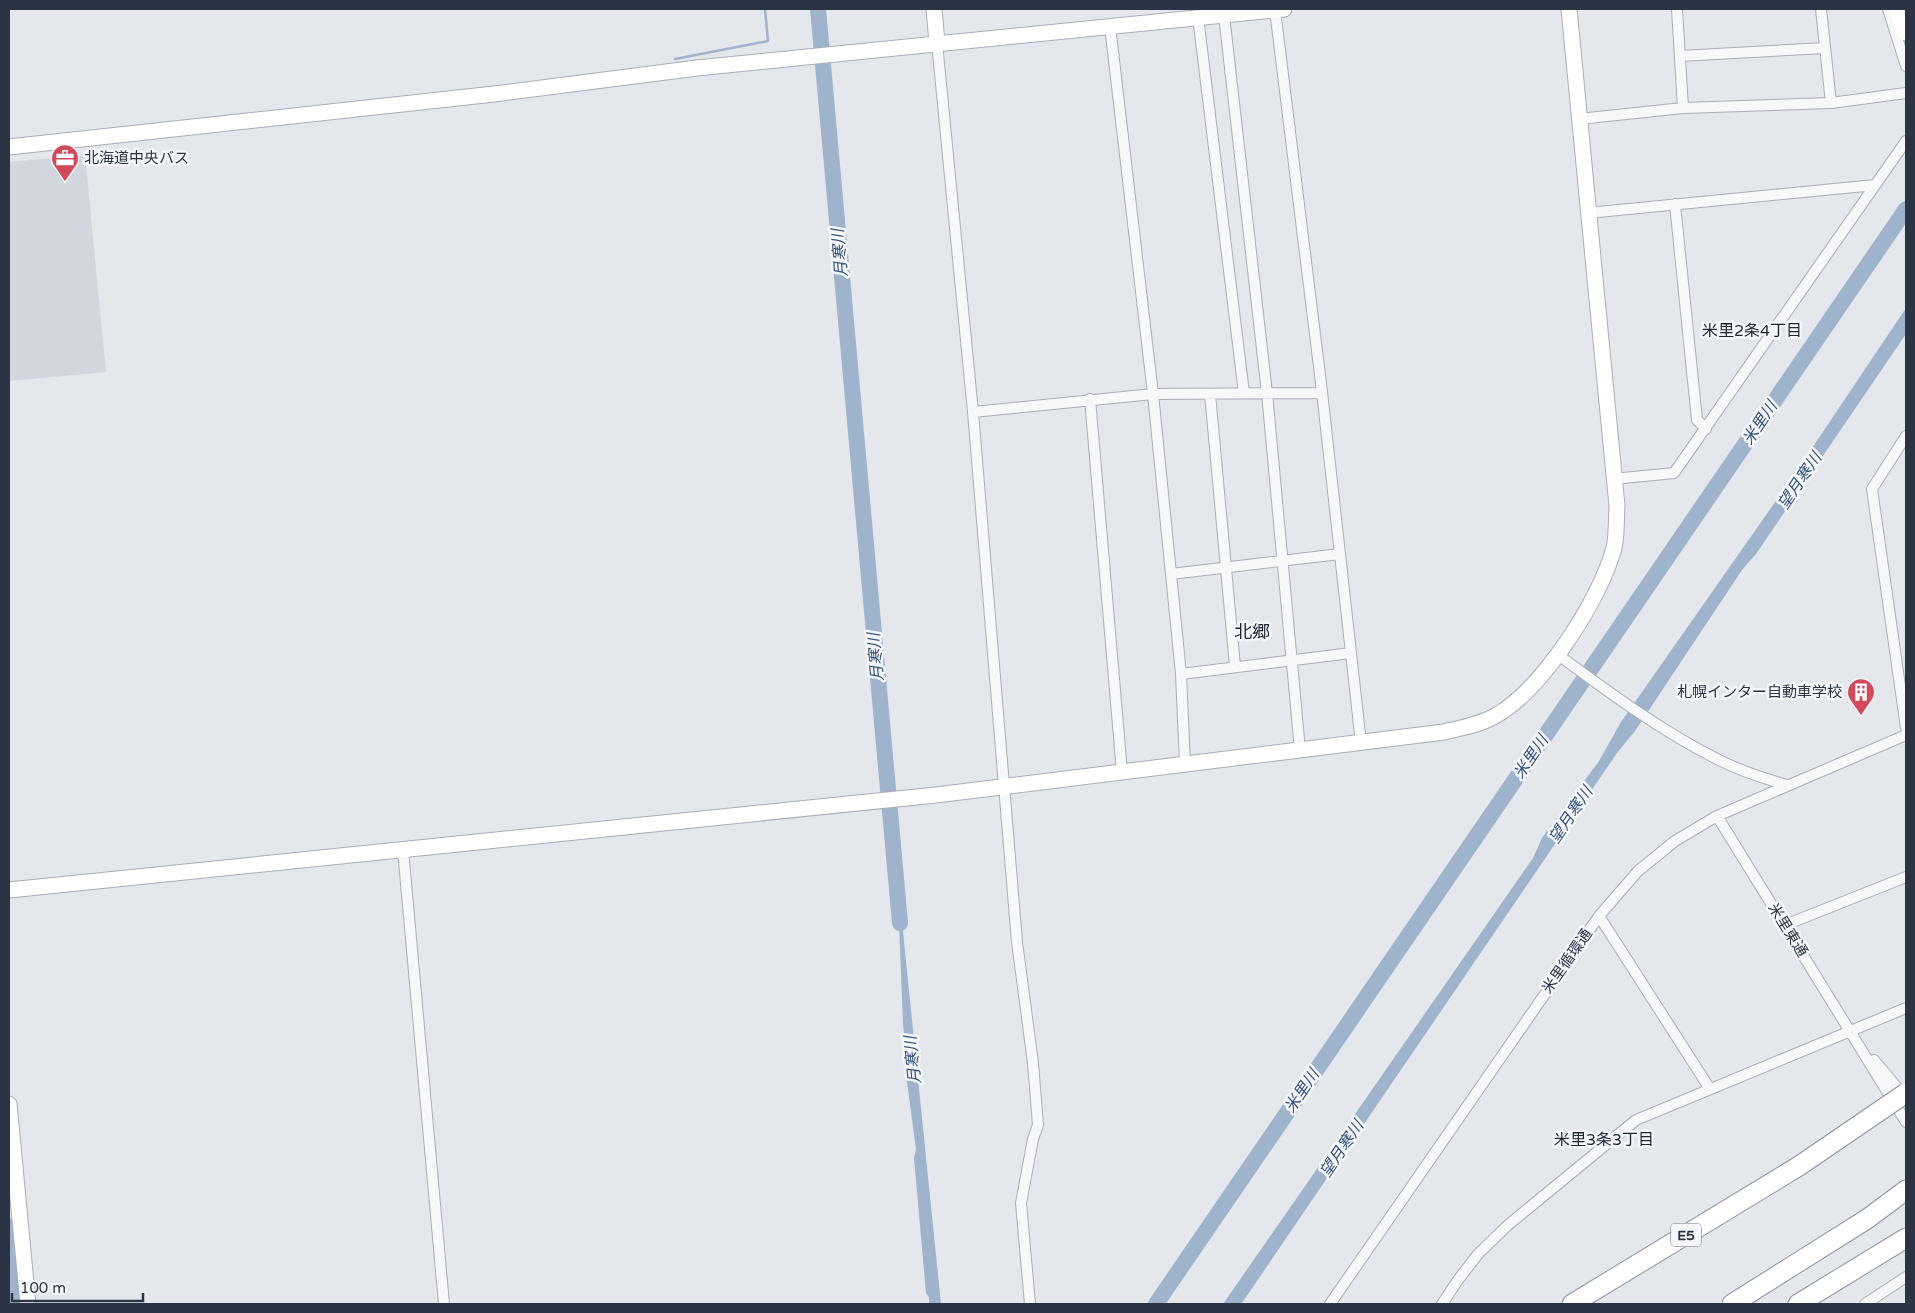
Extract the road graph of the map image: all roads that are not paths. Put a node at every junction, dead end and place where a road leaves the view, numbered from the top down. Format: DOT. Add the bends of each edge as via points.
graph roads {
  1 [pos="934,9"];
  2 [pos="1279,9"];
  3 [pos="1570,9"];
  4 [pos="1677,9"];
  5 [pos="1821,9"];
  6 [pos="1888,9"];
  7 [pos="1899,9"];
  8 [pos="1219,13"];
  9 [pos="1198,17"];
  10 [pos="1110,26"];
  11 [pos="1906,31"];
  12 [pos="937,43"];
  13 [pos="1825,48"];
  14 [pos="1680,56"];
  15 [pos="1906,66"];
  16 [pos="1906,93"];
  17 [pos="1831,102"];
  18 [pos="1683,108"];
  19 [pos="1579,119"];
  20 [pos="1906,141"];
  21 [pos="9,147"];
  22 [pos="1875,186"];
  23 [pos="1675,204"];
  24 [pos="1588,213"];
  25 [pos="1322,392"];
  26 [pos="1267,393"];
  27 [pos="1153,394"];
  28 [pos="1210,394"];
  29 [pos="1244,394"];
  30 [pos="1090,399"];
  31 [pos="973,412"];
  32 [pos="1706,429"];
  33 [pos="1906,436"];
  34 [pos="1614,479"];
  35 [pos="1340,554"];
  36 [pos="1284,560"];
  37 [pos="1226,567"];
  38 [pos="1171,574"];
  39 [pos="1351,653"];
  40 [pos="1557,654"];
  41 [pos="1290,660"];
  42 [pos="1235,666"];
  43 [pos="1181,674"];
  44 [pos="1906,728"];
  45 [pos="1906,736"];
  46 [pos="1361,743"];
  47 [pos="1300,750"];
  48 [pos="1185,764"];
  49 [pos="1122,772"];
  50 [pos="1787,785"];
  51 [pos="1003,787"];
  52 [pos="1716,816"];
  53 [pos="404,850"];
  54 [pos="1906,877"];
  55 [pos="9,890"];
  56 [pos="1599,916"];
  57 [pos="1785,925"];
  58 [pos="1906,1008"];
  59 [pos="1851,1031"];
  60 [pos="1860,1045"];
  61 [pos="1710,1089"];
  62 [pos="1906,1093"];
  63 [pos="1906,1099"];
  64 [pos="9,1104"];
  65 [pos="1906,1104"];
  66 [pos="1906,1122"];
  67 [pos="1805,1163"];
  68 [pos="1906,1190"];
  69 [pos="1906,1207"];
  70 [pos="1906,1240"];
  71 [pos="1906,1276"];
  72 [pos="1870,1303"];
  73 [pos="28,1304"];
  74 [pos="444,1304"];
  75 [pos="1030,1304"];
  76 [pos="1330,1304"];
  77 [pos="1442,1304"];
  78 [pos="1572,1304"];
  79 [pos="1732,1304"];
  80 [pos="1754,1304"];
  81 [pos="1798,1304"];
  1 -- 12 [label="street"];
  2 -- 8 [label="street"];
  2 -- 25 [label="street"];
  3 -- 19 [label="street"];
  4 -- 14 [label="street"];
  5 -- 13 [label="street"];
  6 -- 15 [label="street"];
  7 -- 11 [label="highway"];
  8 -- 9 [label="street"];
  8 -- 26 [label="street"];
  9 -- 10 [label="street"];
  9 -- 29 [label="street"];
  10 -- 12 [label="street"];
  10 -- 27 [label="street"];
  12 -- 21 [label="street"];
  12 -- 31 [label="street"];
  13 -- 14 [label="street"];
  13 -- 17 [label="street"];
  14 -- 18 [label="street"];
  16 -- 17 [label="street"];
  17 -- 18 [label="street"];
  18 -- 19 [label="street"];
  19 -- 24 [label="street"];
  20 -- 22 [label="street"];
  22 -- 23 [label="street"];
  22 -- 32 [label="street"];
  23 -- 24 [label="street"];
  23 -- 32 [label="street" via="1697,420"];
  24 -- 34 [label="street"];
  25 -- 26 [label="street"];
  25 -- 35 [label="street"];
  26 -- 29 [label="street"];
  26 -- 36 [label="street"];
  27 -- 28 [label="street"];
  27 -- 30 [label="street"];
  27 -- 38 [label="street"];
  28 -- 29 [label="street"];
  28 -- 37 [label="street"];
  30 -- 31 [label="street"];
  30 -- 49 [label="street"];
  31 -- 51 [label="street"];
  32 -- 34 [label="street" via="1674,473"];
  33 -- 44 [label="street" via="1872,488"];
  34 -- 40 [label="street" via="1617,506 1614,546 1603,581"];
  35 -- 36 [label="street"];
  35 -- 39 [label="street"];
  36 -- 37 [label="street"];
  36 -- 41 [label="street"];
  37 -- 38 [label="street"];
  37 -- 42 [label="street"];
  38 -- 43 [label="street"];
  39 -- 41 [label="street"];
  39 -- 46 [label="street"];
  40 -- 46 [label="street" via="1529,690 1495,716 1444,732"];
  40 -- 50 [label="street" via="1666,729 1715,758 1750,774"];
  41 -- 42 [label="street"];
  41 -- 47 [label="street"];
  42 -- 43 [label="street"];
  43 -- 48 [label="street"];
  45 -- 50 [label="street, 米里循環通"];
  46 -- 47 [label="street"];
  47 -- 48 [label="street"];
  48 -- 49 [label="street"];
  49 -- 51 [label="street"];
  50 -- 52 [label="street, 米里循環通"];
  51 -- 53 [label="street"];
  51 -- 75 [label="street" via="1038,1125 1020,1203"];
  52 -- 56 [label="street, 米里循環通" via="1675,841 1638,870"];
  52 -- 57 [label="street, 米里東通"];
  53 -- 55 [label="street"];
  53 -- 74 [label="street"];
  54 -- 57 [label="street"];
  56 -- 61 [label="street"];
  56 -- 76 [label="street, 米里循環通"];
  57 -- 59 [label="street, 米里東通"];
  58 -- 59 [label="street"];
  59 -- 60 [label="street, 米里東通"];
  59 -- 61 [label="street"];
  60 -- 63 [label="street, 米里東通"];
  60 -- 66 [label="street, 米里東通"];
  61 -- 77 [label="street" via="1636,1120 1610,1140 1478,1254"];
  62 -- 67 [label="highway, E5, bridge"];
  64 -- 73 [label="street"];
  65 -- 67 [label="highway, bridge"];
  67 -- 78 [label="highway, E5"];
  68 -- 79 [label="highway" via="1867,1219"];
  69 -- 80 [label="highway"];
  70 -- 81 [label="highway"];
  71 -- 72 [label="street"];
}
